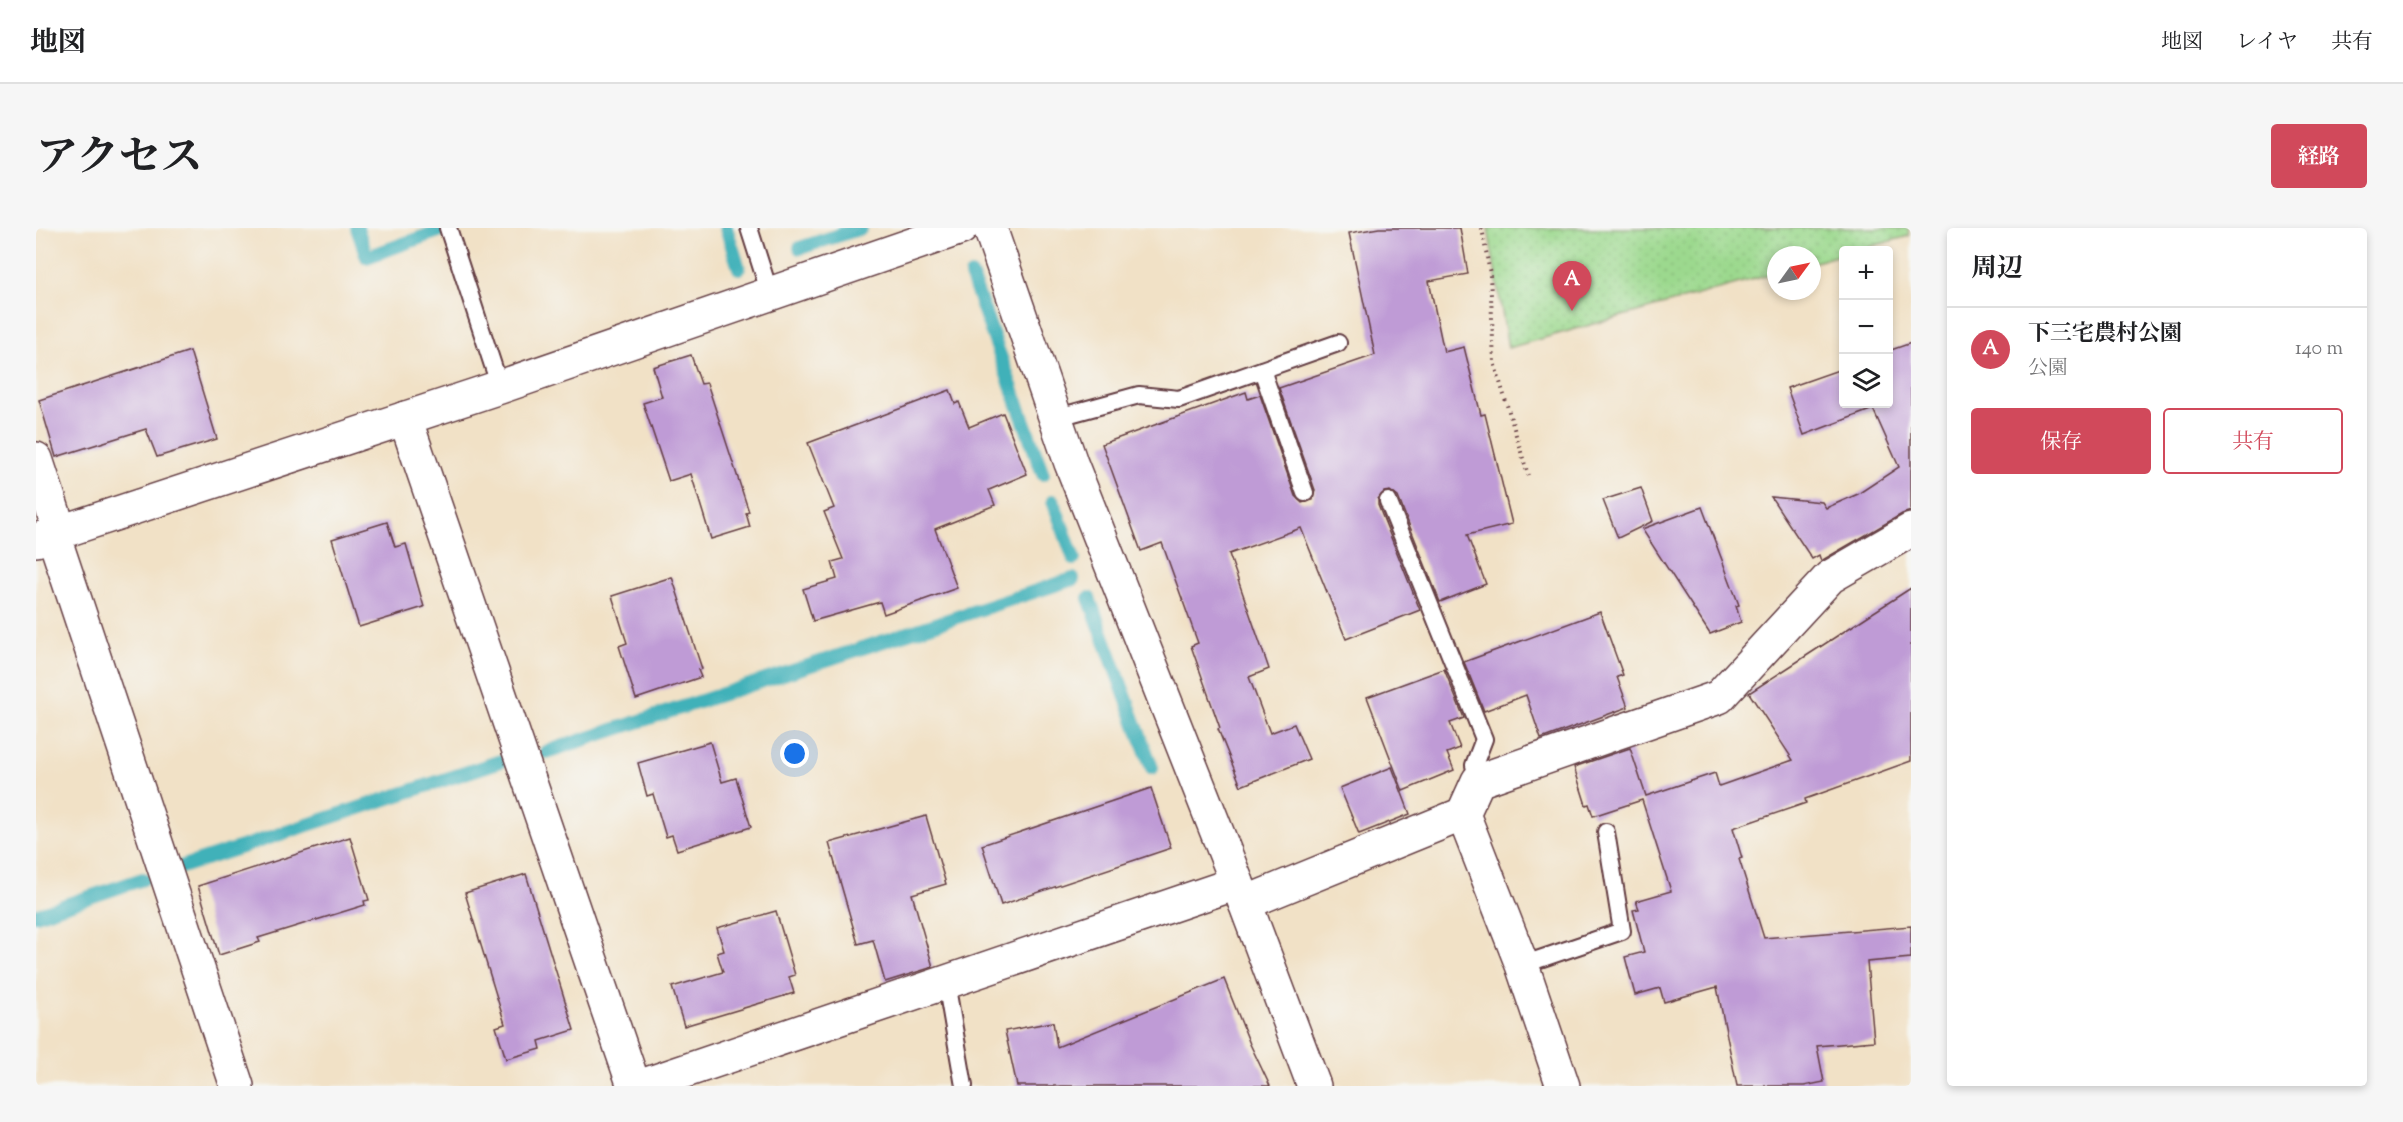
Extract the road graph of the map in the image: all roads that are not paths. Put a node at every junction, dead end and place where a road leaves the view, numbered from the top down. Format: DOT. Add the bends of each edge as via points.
graph roads {
  1 [pos="448,228"];
  2 [pos="749,228"];
  3 [pos="961,228"];
  4 [pos="990,228"];
  5 [pos="770,294"];
  6 [pos="1338,343"];
  7 [pos="1262,370"];
  8 [pos="500,387"];
  9 [pos="405,418"];
  10 [pos="1055,418"];
  11 [pos="36,459"];
  12 [pos="1305,493"];
  13 [pos="1389,501"];
  14 [pos="1911,530"];
  15 [pos="50,535"];
  16 [pos="1478,781"];
  17 [pos="1463,814"];
  18 [pos="1606,832"];
  19 [pos="1241,893"];
  20 [pos="1522,965"];
  21 [pos="946,982"];
  22 [pos="237,1086"];
  23 [pos="634,1086"];
  24 [pos="641,1086"];
  25 [pos="964,1086"];
  26 [pos="1314,1086"];
  27 [pos="1563,1086"];
  1 -- 8 [label="lane"];
  2 -- 5 [label="lane"];
  3 -- 5 [label="street"];
  4 -- 10 [label="street"];
  5 -- 8 [label="street"];
  6 -- 7 [label="lane"];
  7 -- 10 [label="lane" via="1179,399 1138,395"];
  7 -- 12 [label="lane"];
  8 -- 9 [label="street"];
  9 -- 15 [label="street"];
  9 -- 23 [label="street"];
  10 -- 19 [label="street"];
  11 -- 15 [label="street"];
  13 -- 16 [label="lane" via="1484,739 1474,765"];
  14 -- 16 [label="street" via="1830,577 1719,697"];
  15 -- 22 [label="street"];
  16 -- 17 [label="street"];
  17 -- 19 [label="street"];
  17 -- 20 [label="street"];
  18 -- 20 [label="lane" via="1622,931"];
  19 -- 21 [label="street"];
  19 -- 26 [label="street"];
  20 -- 27 [label="street"];
  21 -- 24 [label="street"];
  21 -- 25 [label="lane"];
}
